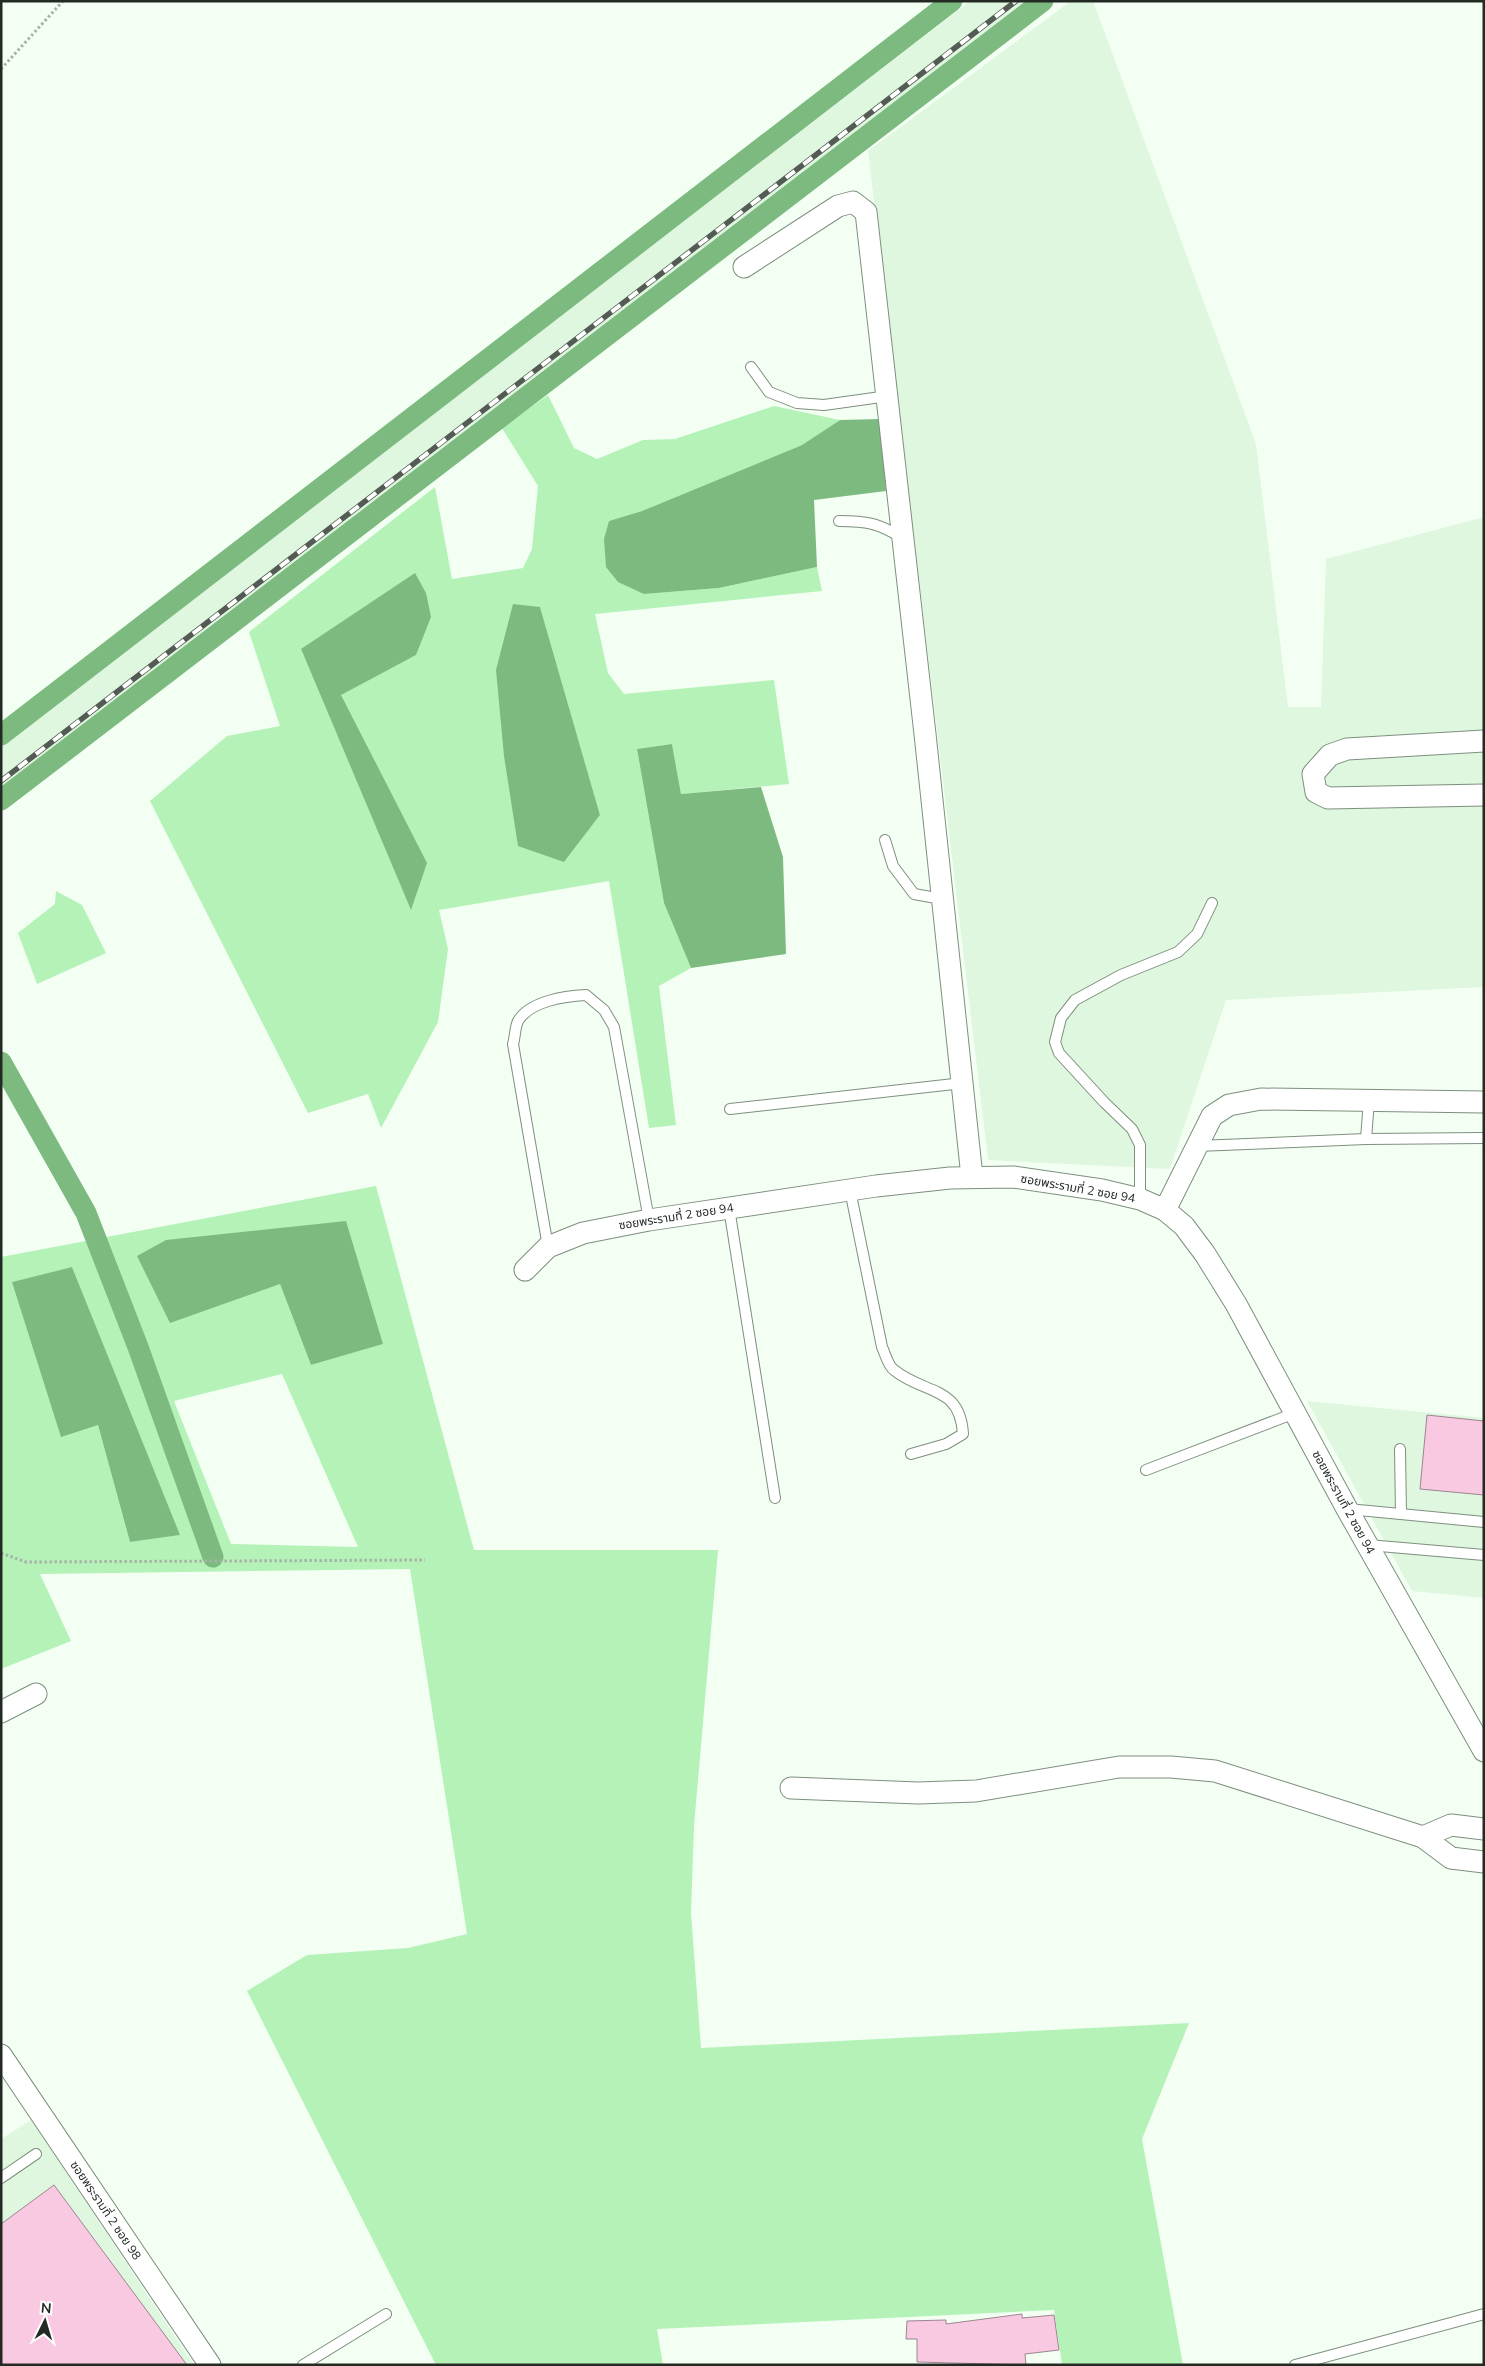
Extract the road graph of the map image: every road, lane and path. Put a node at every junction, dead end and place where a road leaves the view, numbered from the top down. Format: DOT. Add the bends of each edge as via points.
graph roads {
  1 [pos="63,1"];
  2 [pos="1,69"];
  3 [pos="744,267"];
  4 [pos="751,367"];
  5 [pos="888,396"];
  6 [pos="839,521"];
  7 [pos="902,538"];
  8 [pos="1484,741"];
  9 [pos="1484,795"];
  10 [pos="886,840"];
  11 [pos="942,900"];
  12 [pos="1212,903"];
  13 [pos="963,1083"];
  14 [pos="1368,1100"];
  15 [pos="1484,1102"];
  16 [pos="730,1109"];
  17 [pos="1484,1138"];
  18 [pos="1366,1139"];
  19 [pos="1197,1146"];
  20 [pos="972,1177"];
  21 [pos="850,1190"];
  22 [pos="1140,1199"];
  23 [pos="729,1208"];
  24 [pos="1165,1210"];
  25 [pos="649,1220"];
  26 [pos="548,1247"];
  27 [pos="525,1270"];
  28 [pos="1295,1413"];
  29 [pos="1400,1449"];
  30 [pos="911,1454"];
  31 [pos="1146,1470"];
  32 [pos="775,1498"];
  33 [pos="1347,1509"];
  34 [pos="1401,1514"];
  35 [pos="1484,1522"];
  36 [pos="1367,1545"];
  37 [pos="1,1553"];
  38 [pos="1484,1555"];
  39 [pos="425,1560"];
  40 [pos="36,1694"];
  41 [pos="1,1712"];
  42 [pos="1484,1751"];
  43 [pos="791,1788"];
  44 [pos="1484,1828"];
  45 [pos="1422,1837"];
  46 [pos="1484,1862"];
  47 [pos="1,2055"];
  48 [pos="36,2154"];
  49 [pos="1,2178"];
  50 [pos="386,2314"];
  51 [pos="1484,2314"];
  52 [pos="210,2365"];
  53 [pos="303,2365"];
  54 [pos="1295,2365"];
  1 -- 2 [label="path"];
  3 -- 5 [label="street" via="838,206 853,202 866,212"];
  4 -- 5 [label="lane" via="770,392 797,403 824,405"];
  5 -- 7 [label="street"];
  6 -- 7 [label="lane" via="865,521"];
  7 -- 11 [label="street"];
  8 -- 9 [label="street" via="1347,749 1330,754 1313,774 1316,792 1328,798"];
  10 -- 11 [label="lane" via="893,866 914,894"];
  11 -- 13 [label="street"];
  12 -- 22 [label="lane" via="1197,934 1178,952 1121,975 1075,1000 1060,1018 1055,1042 1059,1053 1132,1129 1140,1145"];
  13 -- 16 [label="lane"];
  13 -- 20 [label="street"];
  14 -- 15 [label="street"];
  14 -- 18 [label="lane"];
  14 -- 19 [label="street" via="1261,1099 1229,1105 1212,1116"];
  17 -- 18 [label="lane"];
  18 -- 19 [label="lane"];
  19 -- 24 [label="street"];
  20 -- 21 [label="street, ซอยพระรามที่ 2 ซอย 94"];
  20 -- 22 [label="street, ซอยพระรามที่ 2 ซอย 94" via="1013,1177"];
  21 -- 23 [label="street, ซอยพระรามที่ 2 ซอย 94"];
  21 -- 30 [label="lane" via="882,1346 893,1370 946,1397 958,1408 962,1422 963,1434 946,1444"];
  22 -- 24 [label="street, ซอยพระรามที่ 2 ซอย 94"];
  23 -- 25 [label="street, ซอยพระรามที่ 2 ซอย 94"];
  23 -- 32 [label="lane"];
  24 -- 28 [label="street, ซอยพระรามที่ 2 ซอย 94" via="1184,1226 1205,1254"];
  25 -- 26 [label="street, ซอยพระรามที่ 2 ซอย 94" via="583,1233"];
  25 -- 26 [label="lane" via="614,1027 604,1010 586,995 564,996 536,1006 518,1021 513,1044"];
  26 -- 27 [label="street, ซอยพระรามที่ 2 ซอย 94"];
  28 -- 31 [label="lane"];
  28 -- 33 [label="street, ซอยพระรามที่ 2 ซอย 94"];
  29 -- 34 [label="lane"];
  33 -- 34 [label="lane"];
  33 -- 36 [label="street, ซอยพระรามที่ 2 ซอย 94"];
  34 -- 35 [label="lane"];
  36 -- 38 [label="lane"];
  36 -- 42 [label="street, ซอยพระรามที่ 2 ซอย 94"];
  37 -- 39 [label="path" via="26,1562"];
  40 -- 41 [label="street"];
  43 -- 45 [label="street" via="918,1793 976,1791 1119,1767 1171,1767 1215,1771"];
  44 -- 45 [label="street" via="1451,1825"];
  45 -- 46 [label="street" via="1451,1858"];
  47 -- 52 [label="street, ซอยพระรามที่ 2 ซอย 98"];
  48 -- 49 [label="lane"];
  50 -- 53 [label="lane"];
  51 -- 54 [label="lane"];
}
